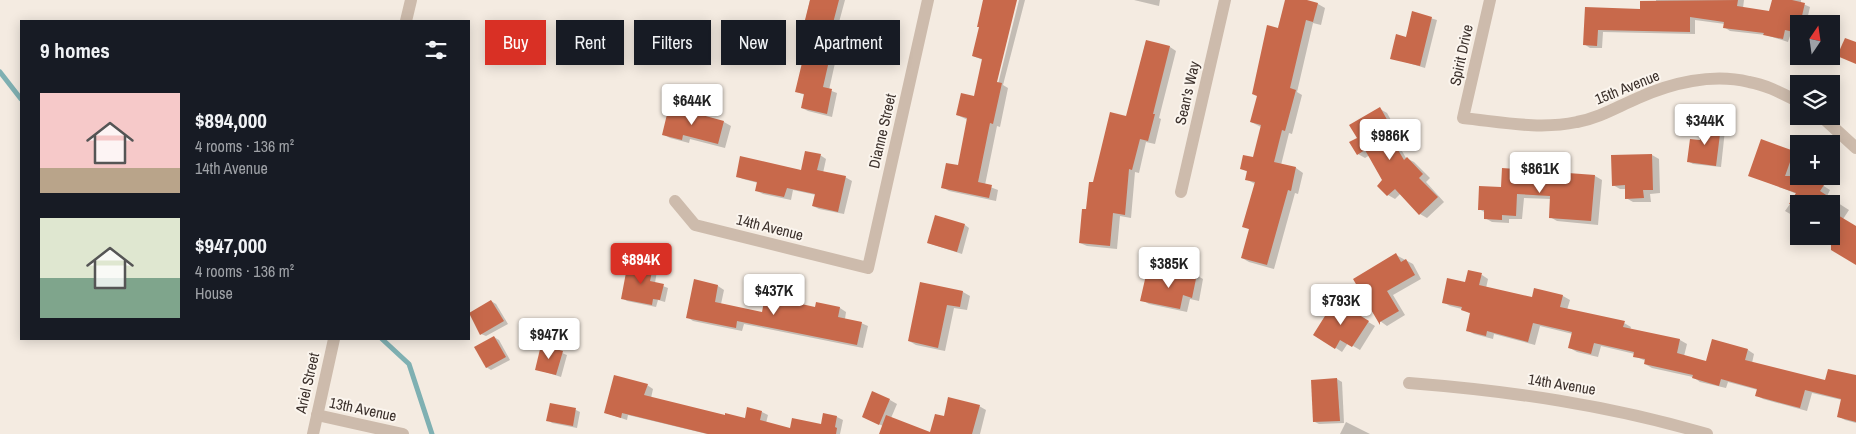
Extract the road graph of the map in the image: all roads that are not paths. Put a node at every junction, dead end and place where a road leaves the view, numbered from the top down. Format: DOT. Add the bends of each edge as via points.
graph roads {
  1 [pos="411,0"];
  2 [pos="928,0"];
  3 [pos="1225,0"];
  4 [pos="1490,0"];
  5 [pos="406,20"];
  6 [pos="1790,97"];
  7 [pos="1464,118"];
  8 [pos="1831,125"];
  9 [pos="1856,148"];
  10 [pos="1181,192"];
  11 [pos="675,201"];
  12 [pos="868,268"];
  13 [pos="334,340"];
  14 [pos="1409,383"];
  15 [pos="317,415"];
  16 [pos="1668,429"];
  17 [pos="313,434"];
  18 [pos="403,434"];
  19 [pos="1707,434"];
  1 -- 5 [label="street"];
  2 -- 12 [label="street, Dianne Street"];
  3 -- 10 [label="street, Sean's Way"];
  4 -- 7 [label="street, Spirit Drive"];
  6 -- 7 [label="street, 15th Avenue" via="1749,82 1700,80 1656,90 1579,122 1528,126"];
  8 -- 9 [label="street"];
  11 -- 12 [label="street, 14th Avenue" via="695,225"];
  13 -- 15 [label="street, Ariel Street"];
  14 -- 16 [label="street, 14th Avenue" via="1543,397 1609,409"];
  15 -- 17 [label="street, Ariel Street"];
  15 -- 18 [label="street, 13th Avenue"];
  16 -- 19 [label="street, 14th Avenue"];
}
